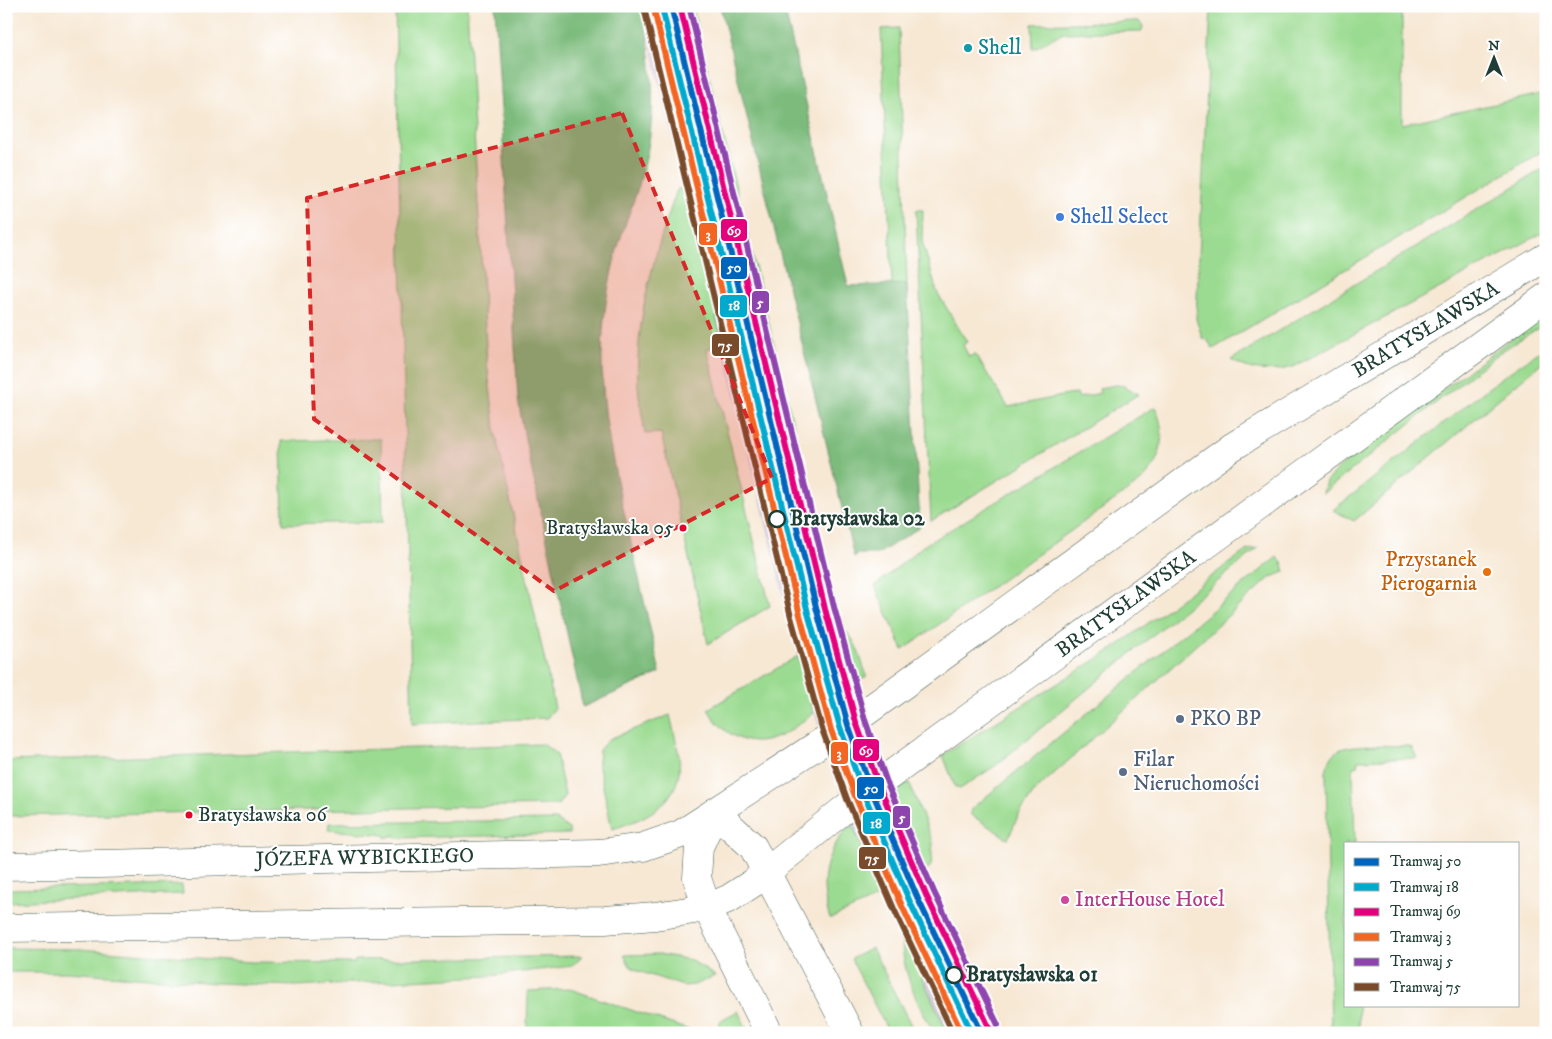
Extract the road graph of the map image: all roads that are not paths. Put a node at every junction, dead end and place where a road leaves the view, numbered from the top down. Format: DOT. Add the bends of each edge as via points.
graph roads {
  1 [pos="1546,258"];
  2 [pos="1546,297"];
  3 [pos="716,812"];
  4 [pos="6,866"];
  5 [pos="767,871"];
  6 [pos="706,908"];
  7 [pos="6,928"];
  8 [pos="769,1033"];
  9 [pos="850,1033"];
  1 -- 3 [label="street, BRATYSŁAWSKA" via="1232,447 848,725"];
  2 -- 5 [label="street, BRATYSŁAWSKA" via="852,803"];
  3 -- 4 [label="street, JÓZEFA WYBICKIEGO" via="681,834 643,847 599,854"];
  3 -- 5 [label="street" via="753,847"];
  3 -- 6 [label="street" via="699,847 697,878"];
  5 -- 6 [label="street, BRATYSŁAWSKA" via="730,898"];
  5 -- 9 [label="street"];
  6 -- 7 [label="street" via="596,920"];
  6 -- 8 [label="street"];
}
